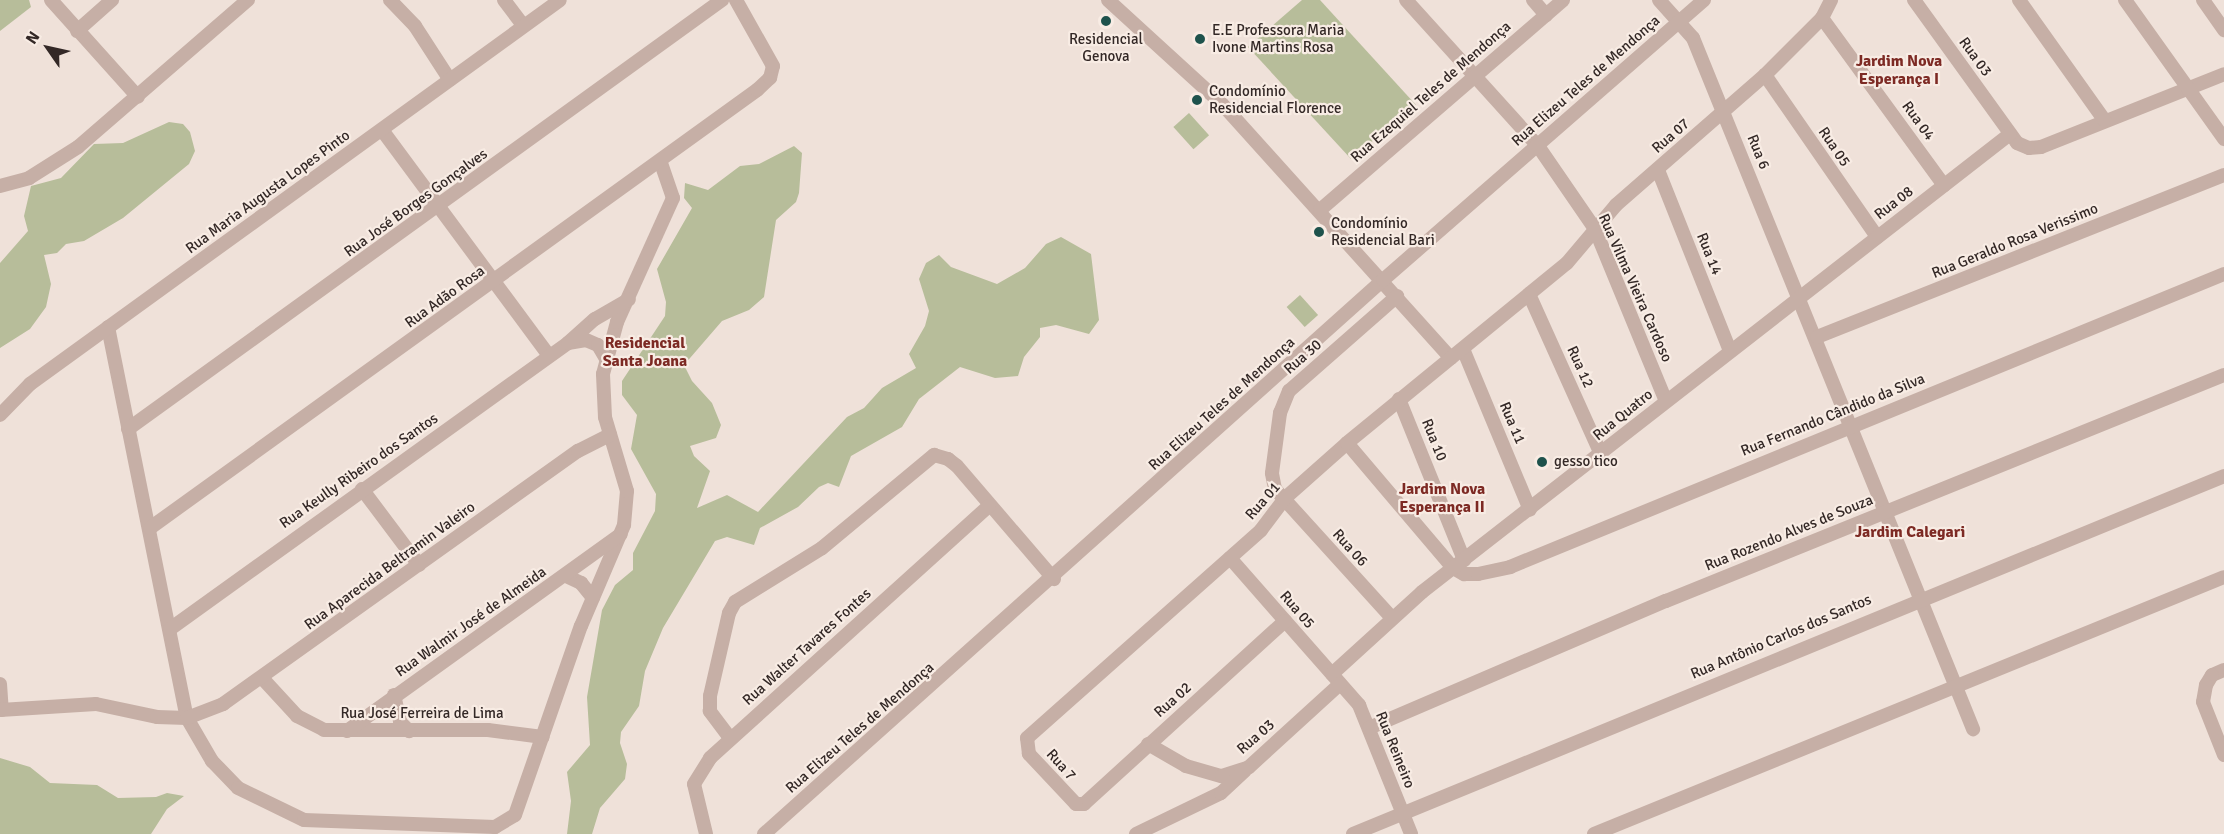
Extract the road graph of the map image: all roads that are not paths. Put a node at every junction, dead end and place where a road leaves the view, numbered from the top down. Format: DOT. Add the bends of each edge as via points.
graph roads {
  1 [pos="51,0"];
  2 [pos="112,0"];
  3 [pos="248,0"];
  4 [pos="390,0"];
  5 [pos="504,0"];
  6 [pos="560,0"];
  7 [pos="722,0"];
  8 [pos="736,0"];
  9 [pos="1108,0"];
  10 [pos="1406,0"];
  11 [pos="1533,0"];
  12 [pos="1563,0"];
  13 [pos="1659,0"];
  14 [pos="1704,0"];
  15 [pos="1831,0"];
  16 [pos="1914,0"];
  17 [pos="2019,0"];
  18 [pos="2125,0"];
  19 [pos="2203,0"];
  20 [pos="1546,15"];
  21 [pos="1822,18"];
  22 [pos="1680,22"];
  23 [pos="523,25"];
  24 [pos="2224,30"];
  25 [pos="77,31"];
  26 [pos="2224,74"];
  27 [pos="1765,75"];
  28 [pos="1475,76"];
  29 [pos="450,80"];
  30 [pos="2188,90"];
  31 [pos="138,96"];
  32 [pos="1723,111"];
  33 [pos="2105,121"];
  34 [pos="382,130"];
  35 [pos="2010,134"];
  36 [pos="2224,139"];
  37 [pos="1538,146"];
  38 [pos="660,161"];
  39 [pos="1658,170"];
  40 [pos="2224,175"];
  41 [pos="1944,185"];
  42 [pos="0,186"];
  43 [pos="439,207"];
  44 [pos="1320,210"];
  45 [pos="1595,230"];
  46 [pos="1876,237"];
  47 [pos="2224,274"];
  48 [pos="1383,279"];
  49 [pos="495,281"];
  50 [pos="1529,294"];
  51 [pos="1397,296"];
  52 [pos="629,299"];
  53 [pos="1798,299"];
  54 [pos="108,327"];
  55 [pos="1817,337"];
  56 [pos="568,342"];
  57 [pos="1463,349"];
  58 [pos="1730,351"];
  59 [pos="549,356"];
  60 [pos="605,357"];
  61 [pos="1451,358"];
  62 [pos="2224,375"];
  63 [pos="1399,399"];
  64 [pos="1666,401"];
  65 [pos="0,415"];
  66 [pos="1853,424"];
  67 [pos="128,429"];
  68 [pos="610,435"];
  69 [pos="1347,443"];
  70 [pos="1600,454"];
  71 [pos="2224,476"];
  72 [pos="362,489"];
  73 [pos="1284,499"];
  74 [pos="989,506"];
  75 [pos="1530,510"];
  76 [pos="1887,512"];
  77 [pos="150,528"];
  78 [pos="622,533"];
  79 [pos="1230,558"];
  80 [pos="1459,564"];
  81 [pos="419,565"];
  82 [pos="566,576"];
  83 [pos="2224,577"];
  84 [pos="1054,579"];
  85 [pos="1921,597"];
  86 [pos="593,598"];
  87 [pos="1392,618"];
  88 [pos="1285,621"];
  89 [pos="171,629"];
  90 [pos="2218,673"];
  91 [pos="263,679"];
  92 [pos="1336,679"];
  93 [pos="1958,683"];
  94 [pos="0,684"];
  95 [pos="394,695"];
  96 [pos="1,710"];
  97 [pos="187,718"];
  98 [pos="1369,728"];
  99 [pos="1973,729"];
  100 [pos="347,731"];
  101 [pos="409,731"];
  102 [pos="536,735"];
  103 [pos="730,738"];
  104 [pos="1027,738"];
  105 [pos="1148,744"];
  106 [pos="2224,754"];
  107 [pos="1249,767"];
  108 [pos="1084,804"];
  109 [pos="1402,812"];
  110 [pos="706,834"];
  111 [pos="764,834"];
  112 [pos="1136,834"];
  113 [pos="1353,834"];
  114 [pos="1411,834"];
  115 [pos="1594,834"];
  1 -- 25 [label="street"];
  2 -- 25 [label="street"];
  3 -- 31 [label="street"];
  4 -- 29 [label="street" via="415,26"];
  5 -- 23 [label="street"];
  6 -- 23 [label="street, Rua Maria Augusta Lopes Pinto"];
  7 -- 43 [label="street, Rua José Borges Gonçalves"];
  8 -- 38 [label="street, Rua Adão Rosa" via="773,66 770,78"];
  9 -- 44 [label="street" via="1222,104"];
  10 -- 28 [label="street, Rua Vilma Vieira Cardoso"];
  11 -- 20 [label="street"];
  12 -- 20 [label="street, Rua Ezequiel Teles de Mendonça"];
  13 -- 22 [label="street, Rua 6"];
  14 -- 22 [label="street, Rua Elizeu Teles de Mendonça"];
  15 -- 21 [label="street, Rua 07"];
  16 -- 35 [label="street, Rua 03"];
  17 -- 33 [label="street"];
  18 -- 30 [label="street"];
  19 -- 24 [label="street"];
  20 -- 28 [label="street, Rua Ezequiel Teles de Mendonça"];
  21 -- 27 [label="street, Rua 07"];
  21 -- 41 [label="street, Rua 04"];
  22 -- 32 [label="street, Rua 6" via="1693,38"];
  22 -- 37 [label="street, Rua Elizeu Teles de Mendonça"];
  23 -- 29 [label="street, Rua Maria Augusta Lopes Pinto"];
  25 -- 31 [label="street"];
  26 -- 30 [label="street"];
  27 -- 32 [label="street, Rua 07"];
  27 -- 46 [label="street, Rua 05"];
  28 -- 37 [label="street, Rua Vilma Vieira Cardoso"];
  28 -- 44 [label="street, Rua Ezequiel Teles de Mendonça"];
  29 -- 34 [label="street, Rua Maria Augusta Lopes Pinto"];
  30 -- 33 [label="street"];
  30 -- 36 [label="street"];
  31 -- 42 [label="street" via="54,165"];
  32 -- 39 [label="street, Rua 07"];
  32 -- 53 [label="street, Rua 6"];
  33 -- 35 [label="street" via="2041,147 2017,143"];
  34 -- 43 [label="street"];
  34 -- 54 [label="street, Rua Maria Augusta Lopes Pinto"];
  35 -- 41 [label="street, Rua 08"];
  37 -- 45 [label="street, Rua Vilma Vieira Cardoso"];
  37 -- 48 [label="street, Rua Elizeu Teles de Mendonça"];
  38 -- 49 [label="street, Rua Adão Rosa"];
  38 -- 52 [label="street" via="673,198"];
  39 -- 45 [label="street, Rua 07"];
  39 -- 58 [label="street, Rua 14"];
  40 -- 55 [label="street, Rua Geraldo Rosa Verissimo"];
  41 -- 46 [label="street, Rua 08"];
  43 -- 49 [label="street"];
  43 -- 67 [label="street, Rua José Borges Gonçalves"];
  44 -- 48 [label="street"];
  45 -- 50 [label="street, Rua 07" via="1567,263"];
  45 -- 64 [label="street, Rua Vilma Vieira Cardoso"];
  46 -- 53 [label="street, Rua 08"];
  47 -- 66 [label="street, Rua Fernando Cândido da Silva"];
  48 -- 51 [label="street"];
  48 -- 84 [label="street, Rua Elizeu Teles de Mendonça"];
  49 -- 59 [label="street"];
  49 -- 77 [label="street, Rua Adão Rosa"];
  50 -- 57 [label="street, Rua 01"];
  50 -- 70 [label="street, Rua 12"];
  51 -- 61 [label="street"];
  51 -- 73 [label="street, Rua 30" via="1289,391 1283,401 1272,473 1275,489"];
  52 -- 56 [label="street, Rua Keully Ribeiro dos Santos" via="595,319"];
  52 -- 60 [label="street"];
  53 -- 55 [label="street, Rua 6"];
  53 -- 58 [label="street, Rua Quatro"];
  54 -- 65 [label="street, Rua Maria Augusta Lopes Pinto" via="30,384"];
  54 -- 67 [label="street"];
  55 -- 66 [label="street, Rua 6"];
  56 -- 59 [label="street, Rua Keully Ribeiro dos Santos"];
  56 -- 60 [label="street" via="586,340 598,345"];
  57 -- 61 [label="street, Rua 01"];
  57 -- 75 [label="street, Rua 11"];
  58 -- 64 [label="street, Rua Quatro"];
  59 -- 72 [label="street, Rua Keully Ribeiro dos Santos"];
  60 -- 68 [label="street" via="603,394"];
  61 -- 63 [label="street, Rua 01"];
  62 -- 76 [label="street, Rua Rozendo Alves de Souza"];
  63 -- 69 [label="street, Rua 01"];
  63 -- 80 [label="street, Rua 10"];
  64 -- 70 [label="street, Rua Quatro"];
  66 -- 76 [label="street, Rua 6"];
  66 -- 80 [label="street, Rua Fernando Cândido da Silva" via="1510,567 1464,574"];
  67 -- 77 [label="street"];
  68 -- 78 [label="street" via="627,491"];
  68 -- 81 [label="street, Rua Aparecida Beltramin Valeiro" via="578,451"];
  69 -- 73 [label="street, Rua 01"];
  69 -- 80 [label="street"];
  70 -- 75 [label="street, Rua Quatro"];
  71 -- 85 [label="street, Rua Antônio Carlos dos Santos"];
  72 -- 81 [label="street"];
  72 -- 89 [label="street, Rua Keully Ribeiro dos Santos"];
  73 -- 79 [label="street, Rua 01" via="1275,516"];
  73 -- 87 [label="street, Rua 06"];
  74 -- 84 [label="street"];
  74 -- 103 [label="street, Rua Walter Tavares Fontes"];
  74 -- 103 [label="street" via="957,466 934,455 822,548 735,602 710,696 710,711"];
  75 -- 80 [label="street, Rua Quatro"];
  76 -- 85 [label="street, Rua 6"];
  76 -- 98 [label="street, Rua Rozendo Alves de Souza"];
  77 -- 89 [label="street"];
  78 -- 82 [label="street, Rua Walmir José de Almeida"];
  78 -- 86 [label="street"];
  79 -- 88 [label="street, Rua 05"];
  79 -- 104 [label="street, Rua 01"];
  80 -- 87 [label="street, Rua Quatro"];
  81 -- 91 [label="street, Rua Aparecida Beltramin Valeiro"];
  82 -- 86 [label="street, Rua Walmir José de Almeida" via="581,583"];
  82 -- 95 [label="street, Rua Walmir José de Almeida"];
  83 -- 93 [label="street"];
  84 -- 111 [label="street, Rua Elizeu Teles de Mendonça"];
  85 -- 93 [label="street, Rua 6"];
  85 -- 109 [label="street, Rua Antônio Carlos dos Santos"];
  86 -- 102 [label="street"];
  87 -- 92 [label="street, Rua Quatro"];
  88 -- 92 [label="street, Rua 05"];
  88 -- 105 [label="street, Rua 02"];
  89 -- 97 [label="street"];
  90 -- 106 [label="street" via="2206,684 2203,702"];
  91 -- 97 [label="street, Rua Aparecida Beltramin Valeiro" via="223,704"];
  91 -- 100 [label="street, Rua José Ferreira de Lima" via="309,724"];
  92 -- 98 [label="street, Rua Reineiro" via="1359,705"];
  92 -- 107 [label="street, Rua 03"];
  93 -- 99 [label="street, Rua 6"];
  93 -- 115 [label="street"];
  94 -- 96 [label="street"];
  95 -- 100 [label="street, Rua Walmir José de Almeida"];
  95 -- 101 [label="street, Rua Walmir José de Almeida" via="397,714"];
  96 -- 97 [label="street" via="96,704 157,717"];
  97 -- 102 [label="street" via="212,761 238,788 304,820 345,824 495,827 508,822 515,815"];
  98 -- 109 [label="street, Rua Reineiro"];
  100 -- 101 [label="street, Rua José Ferreira de Lima"];
  101 -- 102 [label="street, Rua José Ferreira de Lima"];
  103 -- 110 [label="street, Rua Walter Tavares Fontes" via="710,758 694,784"];
  104 -- 108 [label="street, Rua 7" via="1029,754 1076,804"];
  105 -- 107 [label="street, Rua 03" via="1202,772 1222,776"];
  105 -- 108 [label="street, Rua 02"];
  107 -- 112 [label="street" via="1221,792"];
  109 -- 113 [label="street, Rua Antônio Carlos dos Santos"];
  109 -- 114 [label="street, Rua Reineiro"];
}
